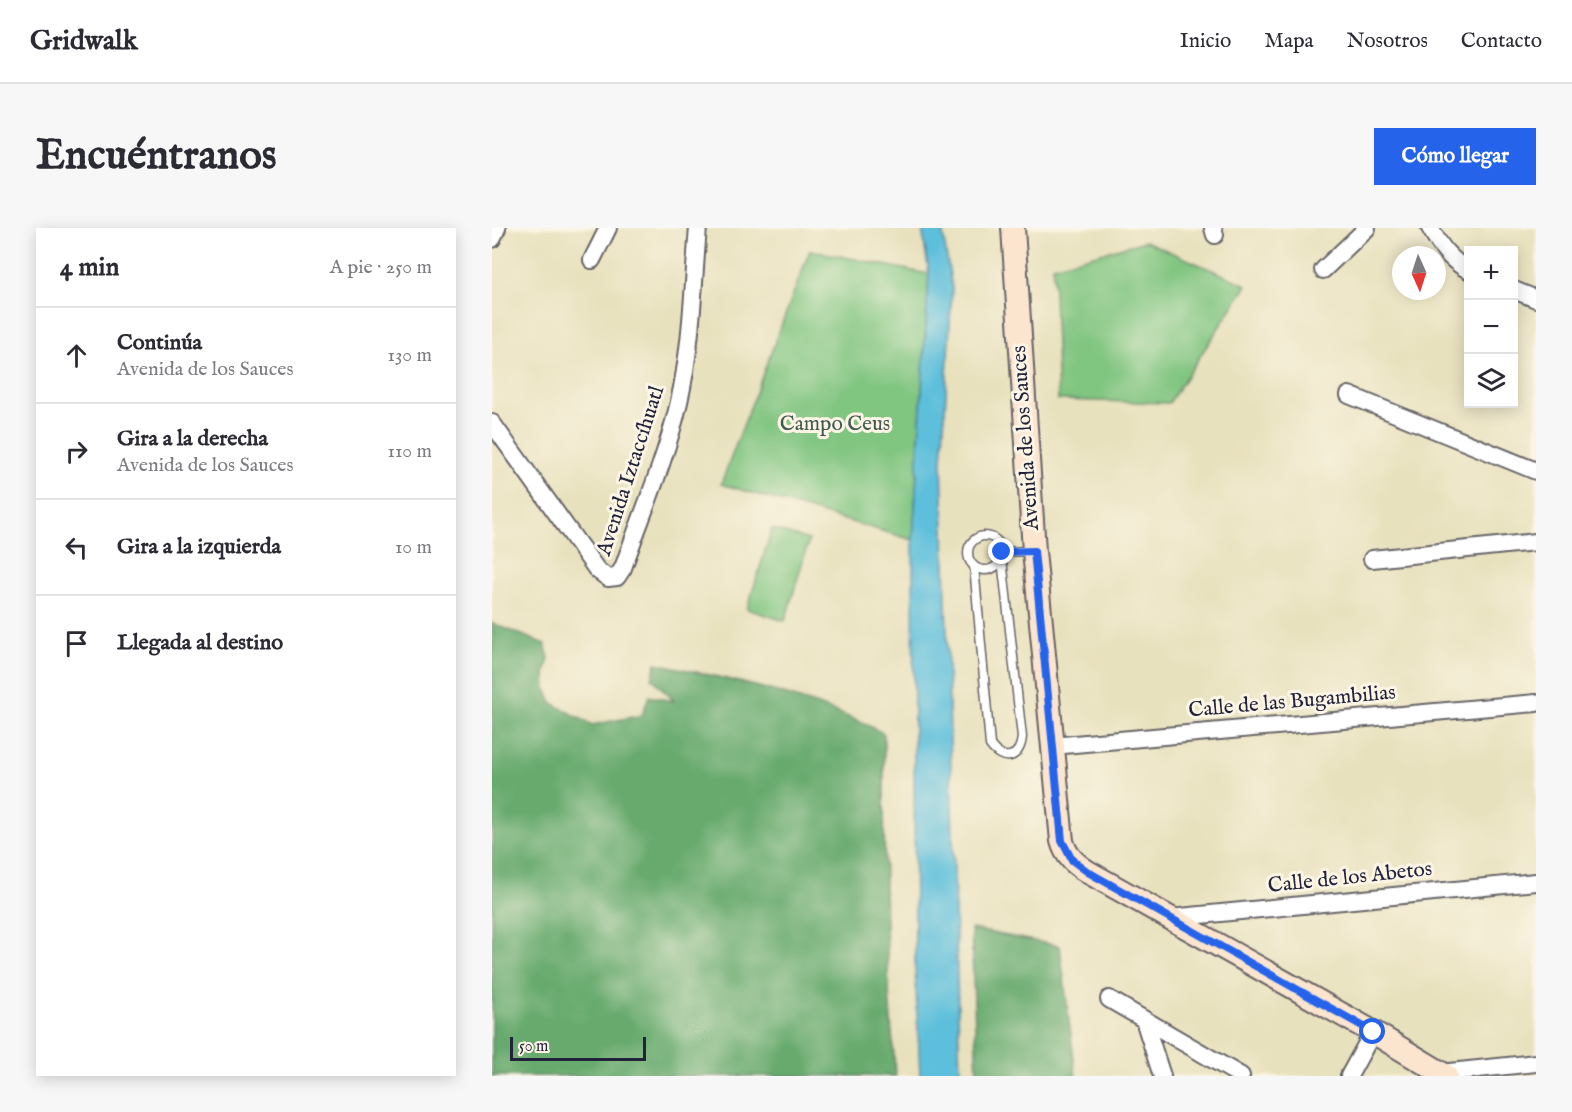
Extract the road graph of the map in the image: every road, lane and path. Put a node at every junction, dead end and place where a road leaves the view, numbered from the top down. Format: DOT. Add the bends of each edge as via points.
graph roads {
  1 [pos="497,228"];
  2 [pos="608,228"];
  3 [pos="698,228"];
  4 [pos="1013,228"];
  5 [pos="1367,228"];
  6 [pos="1430,228"];
  7 [pos="492,239"];
  8 [pos="592,260"];
  9 [pos="1464,267"];
  10 [pos="1323,270"];
  11 [pos="1518,292"];
  12 [pos="1536,299"];
  13 [pos="1349,395"];
  14 [pos="492,423"];
  15 [pos="1536,471"];
  16 [pos="1536,542"];
  17 [pos="1034,551"];
  18 [pos="1002,555"];
  19 [pos="1372,559"];
  20 [pos="974,566"];
  21 [pos="1536,703"];
  22 [pos="1052,746"];
  23 [pos="1536,882"];
  24 [pos="1168,919"];
  25 [pos="1109,999"];
  26 [pos="1144,1020"];
  27 [pos="1373,1032"];
  28 [pos="1536,1063"];
  29 [pos="1443,1074"];
  30 [pos="1162,1076"];
  31 [pos="1240,1076"];
  32 [pos="1349,1076"];
  1 -- 7 [label="street"];
  2 -- 8 [label="street"];
  3 -- 14 [label="street, Avenida Iztaccíhuatl" via="689,343 679,401 672,430 617,577 612,579 597,570"];
  4 -- 17 [label="main road, Avenida de los Sauces"];
  5 -- 10 [label="street"];
  6 -- 9 [label="street" via="1454,261"];
  11 -- 12 [label="street"];
  13 -- 15 [label="street"];
  16 -- 19 [label="street"];
  17 -- 18 [label="lane"];
  17 -- 22 [label="main road, Avenida de los Sauces"];
  18 -- 20 [label="lane" via="993,568"];
  18 -- 20 [label="lane" via="997,540 978,538 968,554"];
  18 -- 20 [label="lane" via="1022,738 1013,755 996,753 990,745"];
  21 -- 22 [label="street, Calle de las Bugambilias"];
  22 -- 24 [label="main road, Avenida de los Sauces" via="1062,841 1069,856 1088,872"];
  23 -- 24 [label="street, Calle de los Abetos"];
  24 -- 27 [label="main road, Avenida de los Sauces"];
  25 -- 26 [label="street"];
  26 -- 30 [label="street"];
  26 -- 31 [label="street"];
  27 -- 29 [label="main road, Avenida de los Sauces"];
  27 -- 32 [label="street"];
  28 -- 29 [label="street"];
}
